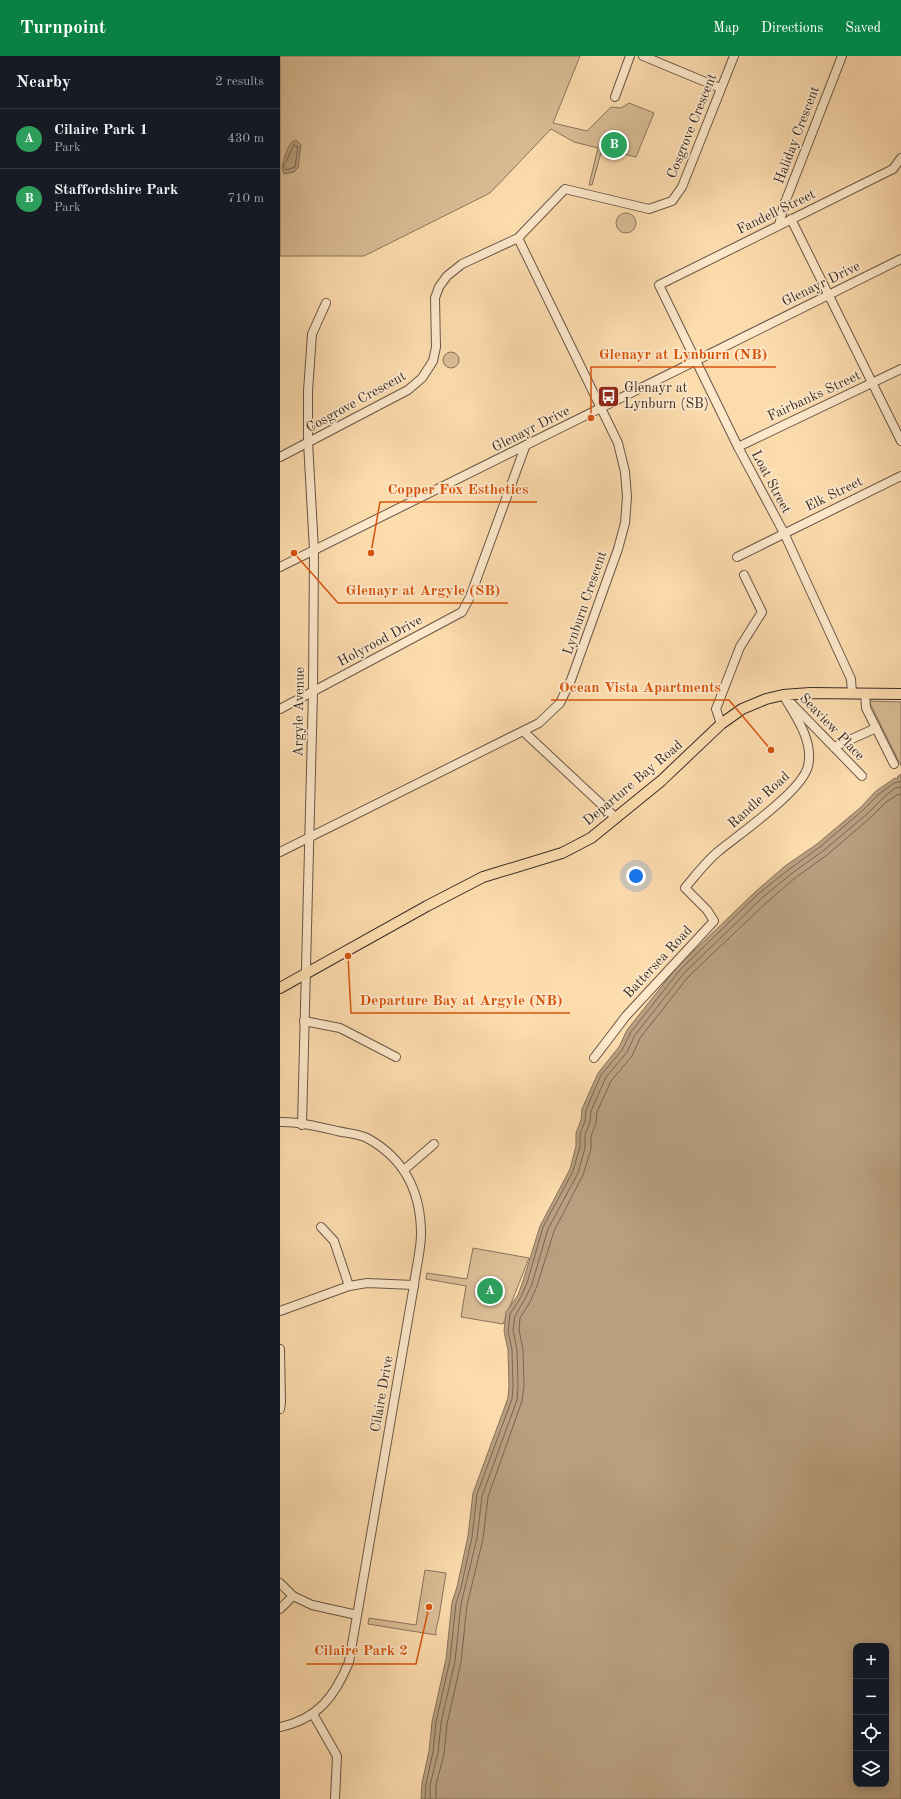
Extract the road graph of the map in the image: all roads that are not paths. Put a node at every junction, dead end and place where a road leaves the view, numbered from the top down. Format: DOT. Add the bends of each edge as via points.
graph roads {
  1 [pos="630,56"];
  2 [pos="643,56"];
  3 [pos="734,56"];
  4 [pos="842,56"];
  5 [pos="720,88"];
  6 [pos="615,97"];
  7 [pos="901,158"];
  8 [pos="791,219"];
  9 [pos="779,225"];
  10 [pos="518,238"];
  11 [pos="901,260"];
  12 [pos="659,285"];
  13 [pos="829,295"];
  14 [pos="326,302"];
  15 [pos="695,360"];
  16 [pos="901,369"];
  17 [pos="872,383"];
  18 [pos="601,408"];
  19 [pos="901,441"];
  20 [pos="308,442"];
  21 [pos="525,447"];
  22 [pos="738,447"];
  23 [pos="280,457"];
  24 [pos="901,476"];
  25 [pos="784,533"];
  26 [pos="314,550"];
  27 [pos="737,557"];
  28 [pos="280,568"];
  29 [pos="744,575"];
  30 [pos="313,692"];
  31 [pos="852,693"];
  32 [pos="865,693"];
  33 [pos="901,694"];
  34 [pos="783,695"];
  35 [pos="280,709"];
  36 [pos="721,724"];
  37 [pos="876,728"];
  38 [pos="524,732"];
  39 [pos="834,747"];
  40 [pos="894,764"];
  41 [pos="862,776"];
  42 [pos="616,818"];
  43 [pos="309,836"];
  44 [pos="280,852"];
  45 [pos="685,888"];
  46 [pos="306,974"];
  47 [pos="280,988"];
  48 [pos="304,1021"];
  49 [pos="396,1057"];
  50 [pos="594,1058"];
  51 [pos="280,1122"];
  52 [pos="302,1125"];
  53 [pos="434,1144"];
  54 [pos="404,1170"];
  55 [pos="320,1227"];
  56 [pos="414,1285"];
  57 [pos="349,1286"];
  58 [pos="280,1311"];
  59 [pos="280,1349"];
  60 [pos="280,1409"];
  61 [pos="280,1583"];
  62 [pos="293,1596"];
  63 [pos="280,1609"];
  64 [pos="358,1615"];
  65 [pos="313,1714"];
  66 [pos="280,1727"];
  67 [pos="335,1799"];
  1 -- 6 [label="street"];
  2 -- 5 [label="street"];
  3 -- 5 [label="street, Cosgrove Crescent"];
  4 -- 9 [label="street, Haliday Crescent" via="784,204"];
  5 -- 10 [label="street, Cosgrove Crescent" via="682,187 672,201 649,209 565,189"];
  7 -- 8 [label="street, Fandell Street" via="893,169"];
  8 -- 9 [label="street, Fandell Street"];
  8 -- 13 [label="street"];
  9 -- 12 [label="street, Fandell Street"];
  10 -- 18 [label="street, Lynburn Crescent"];
  10 -- 20 [label="street, Cosgrove Crescent" via="462,264 439,286 435,298 436,347 433,361 422,378 408,390"];
  11 -- 13 [label="street, Glenayr Drive"];
  12 -- 15 [label="street, Loat Street"];
  13 -- 15 [label="street, Glenayr Drive"];
  13 -- 17 [label="street"];
  14 -- 20 [label="street, Argyle Avenue" via="312,334"];
  15 -- 18 [label="street, Glenayr Drive"];
  15 -- 22 [label="street, Loat Street"];
  16 -- 17 [label="street, Fairbanks Street"];
  17 -- 19 [label="street"];
  17 -- 22 [label="street, Fairbanks Street"];
  18 -- 21 [label="street, Glenayr Drive"];
  18 -- 38 [label="street, Lynburn Crescent" via="618,443 625,472 625,522 618,549 571,680 560,703 540,723"];
  20 -- 23 [label="street, Cosgrove Crescent"];
  20 -- 26 [label="street, Argyle Avenue"];
  21 -- 26 [label="street, Glenayr Drive"];
  21 -- 30 [label="street, Holyrood Drive" via="470,597 462,612"];
  22 -- 25 [label="street, Loat Street"];
  24 -- 25 [label="street, Elk Street"];
  25 -- 27 [label="street, Elk Street"];
  25 -- 31 [label="street, Loat Street" via="851,679"];
  26 -- 28 [label="street, Glenayr Drive"];
  26 -- 30 [label="street, Argyle Avenue"];
  29 -- 36 [label="street" via="762,612 740,647 716,709"];
  30 -- 35 [label="street, Holyrood Drive"];
  30 -- 43 [label="street, Argyle Avenue"];
  31 -- 32 [label="main road, Departure Bay Road"];
  31 -- 34 [label="main road, Departure Bay Road"];
  32 -- 33 [label="main road, Departure Bay Road"];
  32 -- 37 [label="street" via="866,708"];
  34 -- 36 [label="main road, Departure Bay Road" via="742,709"];
  34 -- 39 [label="street, Seaview Place"];
  34 -- 45 [label="street, Randle Road" via="802,728 808,749 808,766 799,783 755,824 719,850"];
  36 -- 42 [label="main road, Departure Bay Road" via="661,781"];
  37 -- 39 [label="street"];
  37 -- 40 [label="street"];
  38 -- 42 [label="street"];
  38 -- 43 [label="street, Lynburn Crescent"];
  39 -- 41 [label="street, Seaview Place"];
  42 -- 46 [label="main road, Departure Bay Road" via="591,838 562,853 483,877"];
  43 -- 44 [label="street, Lynburn Crescent"];
  43 -- 46 [label="street, Argyle Avenue"];
  45 -- 50 [label="street, Battersea Road" via="707,910 714,921 626,1016"];
  46 -- 47 [label="main road, Departure Bay Road"];
  46 -- 48 [label="street, Argyle Avenue"];
  48 -- 49 [label="street" via="340,1028"];
  48 -- 52 [label="street, Argyle Avenue"];
  51 -- 52 [label="street, Cilaire Drive"];
  52 -- 54 [label="street, Cilaire Drive" via="366,1138 384,1150"];
  53 -- 54 [label="street"];
  54 -- 56 [label="street, Cilaire Drive" via="414,1188 420,1209 421,1235"];
  55 -- 57 [label="street" via="334,1241"];
  56 -- 57 [label="street" via="367,1283"];
  56 -- 64 [label="street, Cilaire Drive"];
  57 -- 58 [label="street"];
  59 -- 60 [label="street"];
  61 -- 62 [label="street"];
  62 -- 63 [label="street"];
  62 -- 64 [label="street" via="312,1605"];
  64 -- 65 [label="street, Cilaire Drive" via="349,1662 340,1684"];
  65 -- 66 [label="street, Cilaire Drive"];
  65 -- 67 [label="street" via="337,1756"];
}
